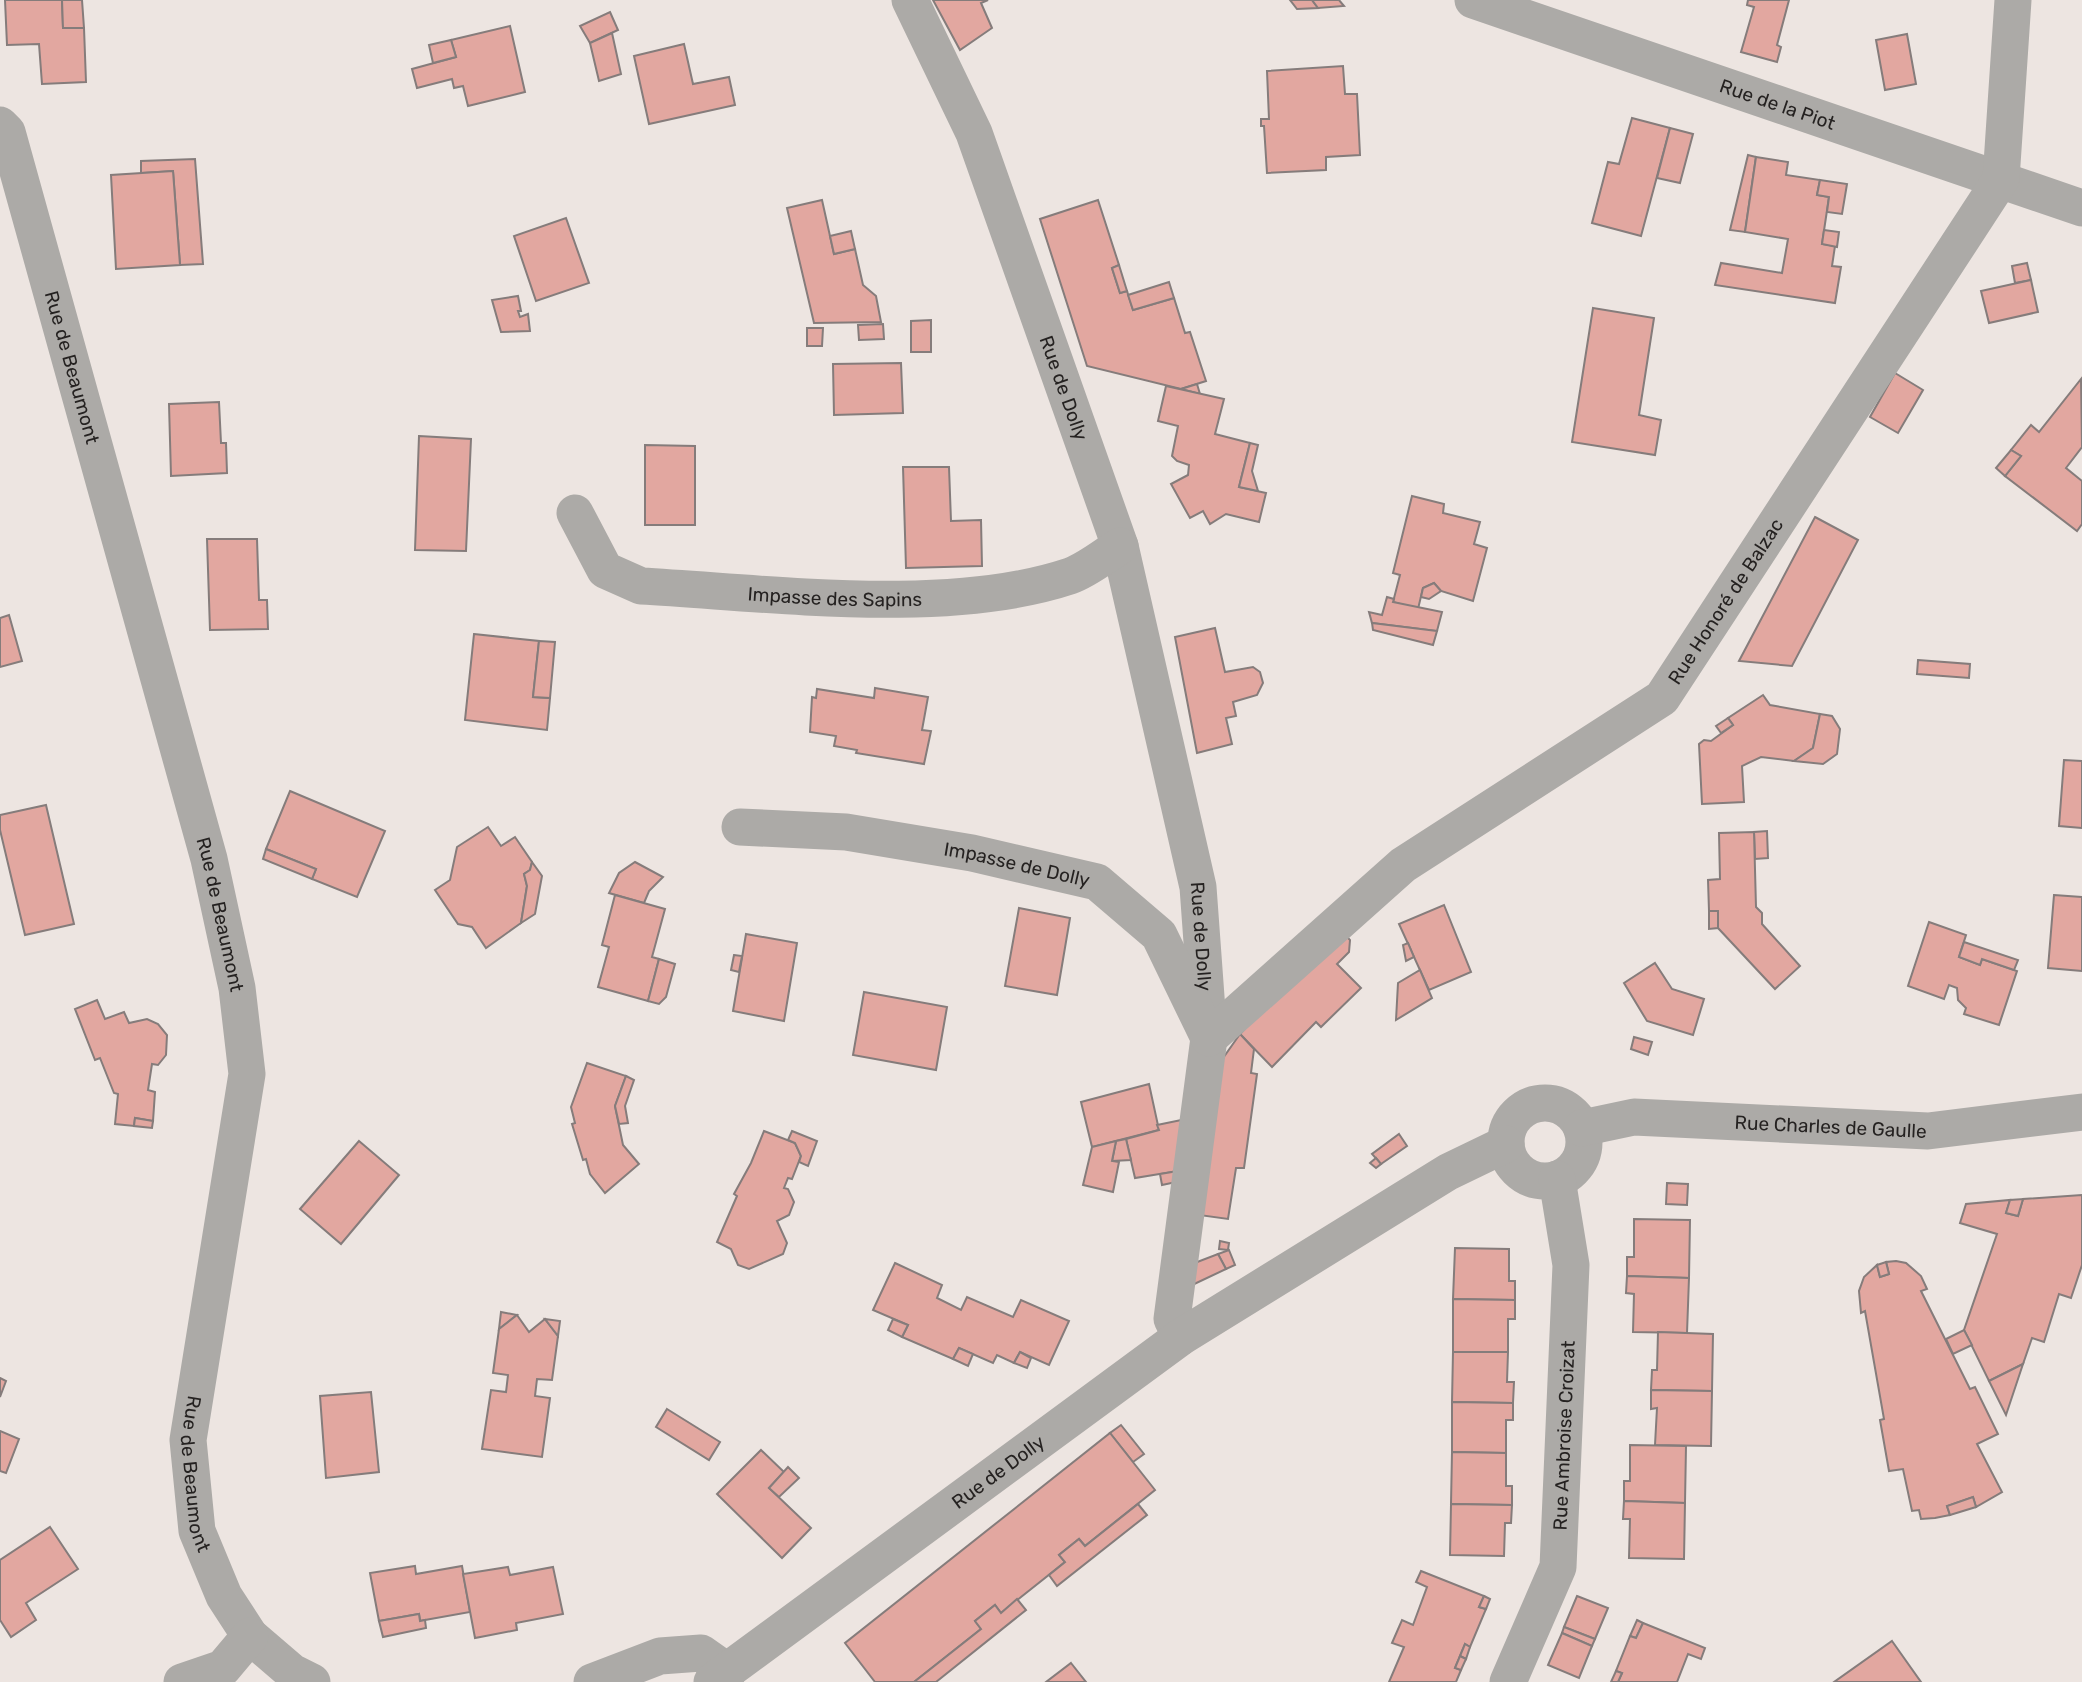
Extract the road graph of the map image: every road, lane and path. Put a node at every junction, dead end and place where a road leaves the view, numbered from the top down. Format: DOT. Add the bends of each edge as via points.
graph roads {
  1 [pos="910,0"];
  2 [pos="1473,0"];
  3 [pos="2013,0"];
  4 [pos="0,125"];
  5 [pos="2001,179"];
  6 [pos="2082,208"];
  7 [pos="575,513"];
  8 [pos="1120,546"];
  9 [pos="740,827"];
  10 [pos="1209,1038"];
  11 [pos="2082,1112"];
  12 [pos="1581,1128"];
  13 [pos="1506,1144"];
  14 [pos="1557,1179"];
  15 [pos="1181,1337"];
  16 [pos="250,1636"];
  17 [pos="720,1677"];
  18 [pos="181,1682"];
  19 [pos="312,1682"];
  20 [pos="592,1682"];
  21 [pos="1508,1682"];
  1 -- 8 [label="street, Rue de Dolly" via="974,132"];
  2 -- 5 [label="street, Rue de la Piot"];
  3 -- 5 [label="street, Rue Honoré de Balzac"];
  4 -- 16 [label="street, Rue de Beaumont" via="7,132 209,859 237,988 247,1074 188,1440 197,1531 224,1596"];
  5 -- 6 [label="street, Rue de la Piot"];
  5 -- 10 [label="street, Rue Honoré de Balzac" via="1662,698 1403,865"];
  7 -- 8 [label="street, Impasse des Sapins" via="605,570 641,586 879,598 978,596 1071,575"];
  8 -- 10 [label="street, Rue de Dolly" via="1198,887"];
  9 -- 10 [label="street, Impasse de Dolly" via="846,832 972,853 1097,882 1159,935"];
  10 -- 15 [label="street, Rue de Dolly" via="1172,1319"];
  11 -- 12 [label="street, Rue Charles de Gaulle" via="1928,1130 1634,1117"];
  12 -- 13 [label="street" via="1566,1110 1543,1104 1520,1112"];
  12 -- 14 [label="street" via="1583,1153 1577,1165"];
  13 -- 14 [label="street" via="1514,1166 1523,1174 1533,1180"];
  13 -- 15 [label="street" via="1448,1171"];
  14 -- 21 [label="street, Rue Ambroise Croizat" via="1572,1265 1558,1566"];
  15 -- 17 [label="street, Rue de Dolly"];
  16 -- 18 [label="street" via="223,1668"];
  16 -- 19 [label="street, Rue de Beaumont" via="292,1672"];
  17 -- 20 [label="street" via="701,1653 660,1656"];
}
